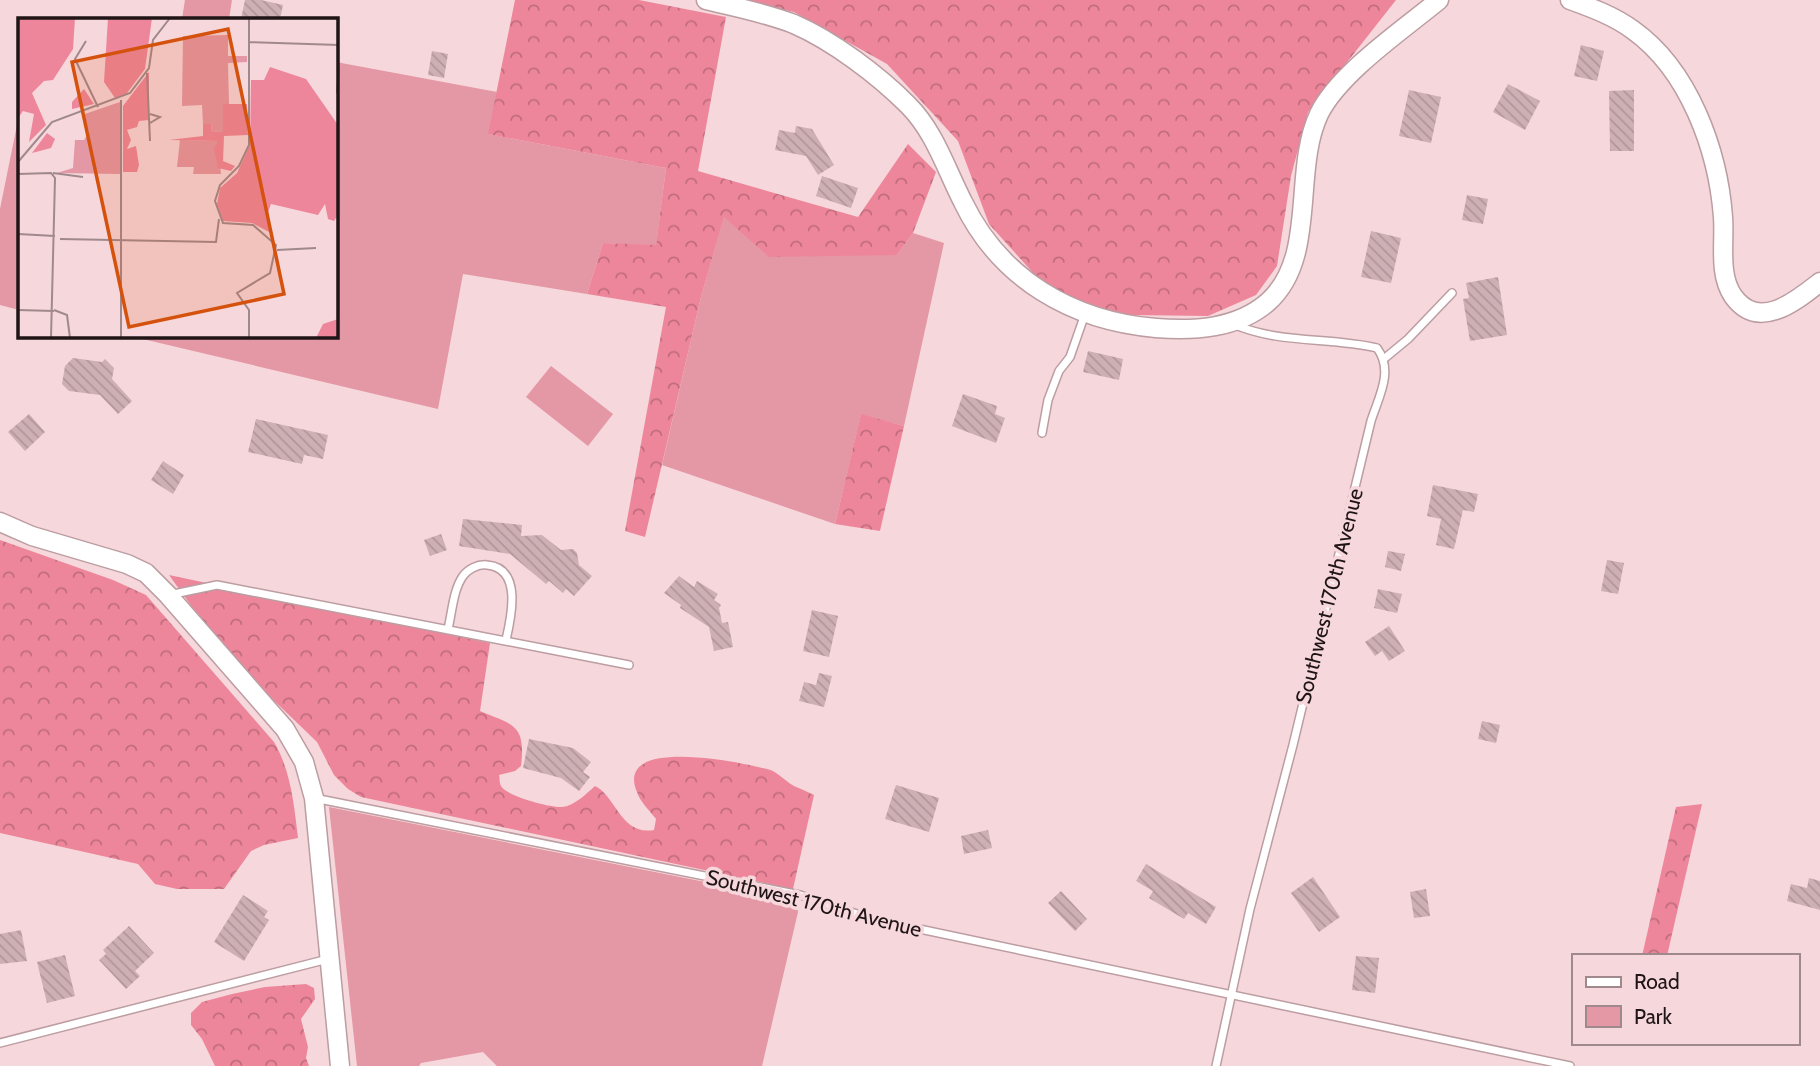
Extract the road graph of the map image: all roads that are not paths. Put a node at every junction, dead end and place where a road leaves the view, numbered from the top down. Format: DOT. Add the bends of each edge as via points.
graph roads {
  1 [pos="706,0"];
  2 [pos="1439,0"];
  3 [pos="1570,0"];
  4 [pos="1820,282"];
  5 [pos="1452,293"];
  6 [pos="1085,314"];
  7 [pos="1229,322"];
  8 [pos="1385,358"];
  9 [pos="1042,433"];
  10 [pos="0,522"];
  11 [pos="169,595"];
  12 [pos="448,629"];
  13 [pos="506,640"];
  14 [pos="629,665"];
  15 [pos="314,798"];
  16 [pos="329,959"];
  17 [pos="1231,994"];
  18 [pos="0,1042"];
  19 [pos="340,1066"];
  20 [pos="1216,1066"];
  21 [pos="1570,1066"];
  1 -- 6 [label="street" via="793,24 887,86 924,124 974,224 995,253 1040,290"];
  2 -- 7 [label="street" via="1356,70 1323,107 1309,145 1298,241 1285,281 1266,303"];
  3 -- 4 [label="street" via="1631,28 1653,47 1682,85 1709,148 1722,208 1724,275 1735,299 1751,310 1778,310"];
  5 -- 8 [label="lane"];
  6 -- 7 [label="street" via="1180,330"];
  6 -- 9 [label="lane" via="1048,400"];
  7 -- 8 [label="lane" via="1255,333 1290,339 1367,345"];
  8 -- 17 [label="lane, Southwest 170th Avenue" via="1386,372"];
  10 -- 11 [label="street" via="127,564 146,573"];
  11 -- 12 [label="lane" via="217,585"];
  11 -- 15 [label="street" via="285,729 303,762"];
  12 -- 13 [label="lane"];
  12 -- 13 [label="lane" via="464,573 487,565 498,568 509,582 513,600"];
  13 -- 14 [label="lane"];
  15 -- 16 [label="street"];
  15 -- 17 [label="lane, Southwest 170th Avenue" via="800,895 872,919"];
  16 -- 18 [label="lane"];
  16 -- 19 [label="street"];
  17 -- 20 [label="lane"];
  17 -- 21 [label="lane, Southwest 170th Avenue"];
}
